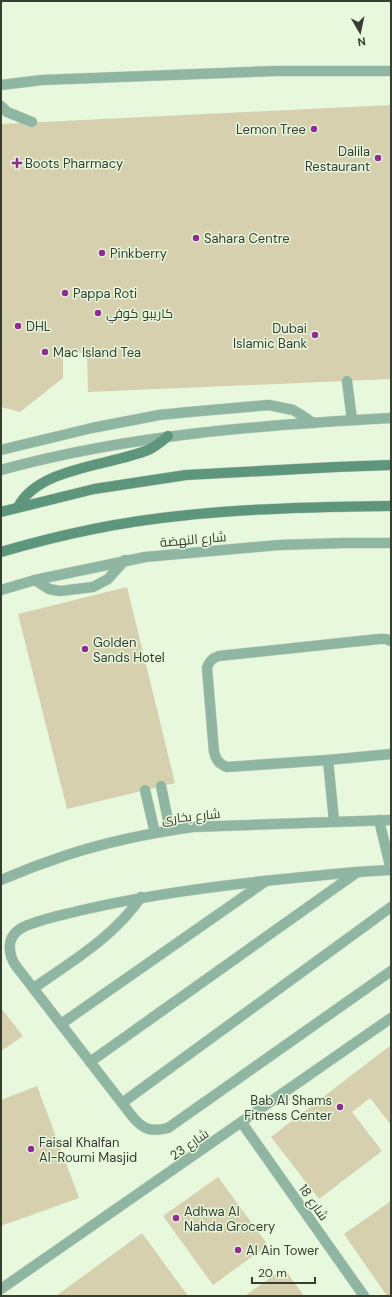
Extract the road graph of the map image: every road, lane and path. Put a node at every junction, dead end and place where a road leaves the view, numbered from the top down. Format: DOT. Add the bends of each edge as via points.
graph roads {
  1 [pos="391,71"];
  2 [pos="1,85"];
  3 [pos="1,106"];
  4 [pos="32,122"];
  5 [pos="347,381"];
  6 [pos="391,418"];
  7 [pos="352,420"];
  8 [pos="312,423"];
  9 [pos="168,436"];
  10 [pos="1,450"];
  11 [pos="391,465"];
  12 [pos="1,470"];
  13 [pos="391,506"];
  14 [pos="18,507"];
  15 [pos="1,512"];
  16 [pos="391,544"];
  17 [pos="1,552"];
  18 [pos="125,560"];
  19 [pos="35,580"];
  20 [pos="1,590"];
  21 [pos="391,641"];
  22 [pos="391,754"];
  23 [pos="328,760"];
  24 [pos="161,786"];
  25 [pos="145,790"];
  26 [pos="379,820"];
  27 [pos="391,820"];
  28 [pos="334,821"];
  29 [pos="170,830"];
  30 [pos="155,833"];
  31 [pos="391,870"];
  32 [pos="358,872"];
  33 [pos="1,880"];
  34 [pos="267,881"];
  35 [pos="141,897"];
  36 [pos="391,907"];
  37 [pos="391,972"];
  38 [pos="34,988"];
  39 [pos="391,1018"];
  40 [pos="61,1024"];
  41 [pos="90,1062"];
  42 [pos="122,1104"];
  43 [pos="242,1123"];
  44 [pos="1,1289"];
  45 [pos="364,1296"];
  1 -- 2 [label="street" via="276,71 42,80"];
  3 -- 4 [label="street" via="7,112"];
  5 -- 7 [label="street"];
  6 -- 7 [label="street"];
  7 -- 8 [label="street"];
  8 -- 9 [label="street"];
  8 -- 10 [label="street" via="292,410 269,406 189,412 113,423"];
  9 -- 12 [label="street" via="43,458"];
  9 -- 14 [label="main road" via="147,450 43,482 27,493"];
  11 -- 14 [label="main road" via="186,475 94,489"];
  13 -- 17 [label="main road, شارع النهضة" via="253,510 179,516 102,527"];
  14 -- 15 [label="main road"];
  16 -- 18 [label="street, شارع النهضة" via="279,545 145,556"];
  18 -- 19 [label="street, شارع النهضة"];
  18 -- 19 [label="street" via="108,579 93,587 60,591 49,589"];
  19 -- 20 [label="street, شارع النهضة"];
  21 -- 23 [label="street" via="379,639 219,656 208,662 214,752 220,764 234,767"];
  22 -- 23 [label="street"];
  23 -- 28 [label="street"];
  24 -- 29 [label="street"];
  25 -- 30 [label="street"];
  26 -- 27 [label="street, شارع بخارى"];
  26 -- 28 [label="street, شارع بخارى"];
  26 -- 31 [label="street"];
  28 -- 29 [label="street, شارع بخارى"];
  29 -- 30 [label="street, شارع بخارى"];
  30 -- 33 [label="street, شارع بخارى" via="65,855"];
  31 -- 32 [label="street"];
  32 -- 34 [label="street"];
  32 -- 41 [label="street"];
  34 -- 35 [label="street"];
  34 -- 40 [label="street"];
  35 -- 38 [label="street" via="114,930"];
  35 -- 38 [label="street" via="56,917 20,929 14,934 10,942 11,959"];
  36 -- 42 [label="street"];
  37 -- 42 [label="street" via="168,1128 158,1131 138,1124"];
  38 -- 40 [label="street"];
  39 -- 43 [label="street, شارع 23"];
  40 -- 41 [label="street"];
  41 -- 42 [label="street"];
  43 -- 44 [label="street, شارع 23"];
  43 -- 45 [label="street, شارع 18"];
}
